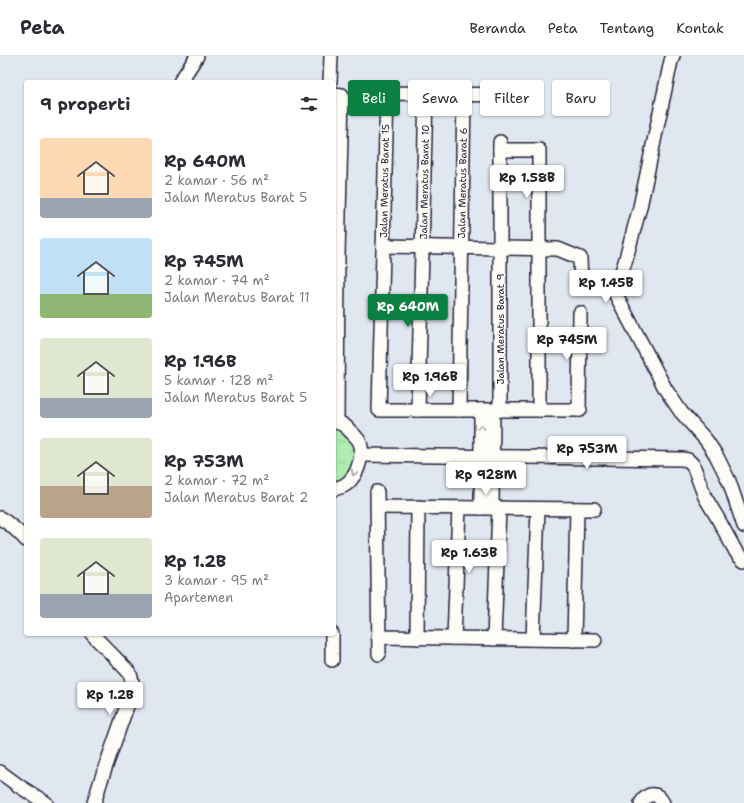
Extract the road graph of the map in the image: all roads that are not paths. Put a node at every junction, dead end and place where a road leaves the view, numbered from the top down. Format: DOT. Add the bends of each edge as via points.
graph roads {
  1 [pos="197,56"];
  2 [pos="330,56"];
  3 [pos="673,56"];
  4 [pos="181,80"];
  5 [pos="330,80"];
  6 [pos="336,94"];
  7 [pos="408,94"];
  8 [pos="425,116"];
  9 [pos="464,116"];
  10 [pos="383,246"];
  11 [pos="422,246"];
  12 [pos="461,247"];
  13 [pos="500,248"];
  14 [pos="539,248"];
  15 [pos="581,285"];
  16 [pos="580,313"];
  17 [pos="418,410"];
  18 [pos="459,410"];
  19 [pos="491,410"];
  20 [pos="539,410"];
  21 [pos="336,422"];
  22 [pos="361,455"];
  23 [pos="487,456"];
  24 [pos="336,488"];
  25 [pos="377,492"];
  26 [pos="378,507"];
  27 [pos="418,507"];
  28 [pos="458,508"];
  29 [pos="491,508"];
  30 [pos="538,509"];
  31 [pos="577,509"];
  32 [pos="594,509"];
  33 [pos="0,518"];
  34 [pos="744,526"];
  35 [pos="24,538"];
  36 [pos="744,560"];
  37 [pos="94,636"];
  38 [pos="332,636"];
  39 [pos="378,637"];
  40 [pos="418,638"];
  41 [pos="454,638"];
  42 [pos="494,639"];
  43 [pos="533,639"];
  44 [pos="574,640"];
  45 [pos="595,640"];
  46 [pos="378,654"];
  47 [pos="332,660"];
  48 [pos="0,772"];
  49 [pos="46,803"];
  50 [pos="94,803"];
  51 [pos="641,803"];
  52 [pos="663,803"];
  1 -- 4 [label="street"];
  2 -- 5 [label="street"];
  3 -- 34 [label="street" via="640,207 616,286 616,296 666,390 716,455 729,481"];
  6 -- 21 [label="street" via="342,94"];
  7 -- 10 [label="street, Jalan Meratus Barat 15" via="387,93"];
  8 -- 11 [label="street, Jalan Meratus Barat 10"];
  9 -- 12 [label="street, Jalan Meratus Barat 6"];
  10 -- 11 [label="street"];
  10 -- 17 [label="street, Jalan Meratus Barat 15" via="379,410"];
  11 -- 12 [label="street"];
  11 -- 17 [label="street, Jalan Meratus Barat 10"];
  12 -- 13 [label="street"];
  12 -- 18 [label="street, Jalan Meratus Barat 6"];
  13 -- 14 [label="street"];
  13 -- 14 [label="street, Jalan Meratus Barat 9" via="500,146 539,150"];
  13 -- 19 [label="street, Jalan Meratus Barat 9"];
  14 -- 15 [label="street" via="558,249 580,258"];
  14 -- 20 [label="street"];
  16 -- 20 [label="street" via="579,410"];
  17 -- 18 [label="street"];
  18 -- 19 [label="street"];
  19 -- 20 [label="street"];
  19 -- 23 [label="street, Jalan Meratus Barat 9"];
  21 -- 22 [label="street" via="346,427 358,440 361,444"];
  22 -- 23 [label="street"];
  22 -- 24 [label="street, one-way" via="353,478"];
  23 -- 29 [label="street, Jalan Meratus Barat 9"];
  23 -- 36 [label="street" via="688,460 693,465 705,497 736,552"];
  25 -- 26 [label="street"];
  26 -- 27 [label="street"];
  26 -- 39 [label="street"];
  27 -- 28 [label="street"];
  27 -- 40 [label="street"];
  28 -- 29 [label="street"];
  28 -- 41 [label="street"];
  29 -- 30 [label="street"];
  29 -- 42 [label="street, Jalan Meratus Barat 9"];
  30 -- 31 [label="street"];
  30 -- 43 [label="street"];
  31 -- 32 [label="street"];
  31 -- 44 [label="street"];
  33 -- 35 [label="street"];
  37 -- 50 [label="street" via="130,674 132,681 128,706"];
  38 -- 47 [label="street"];
  39 -- 40 [label="street"];
  39 -- 46 [label="street"];
  40 -- 41 [label="street"];
  41 -- 42 [label="street"];
  42 -- 43 [label="street"];
  43 -- 44 [label="street"];
  44 -- 45 [label="street"];
  48 -- 49 [label="street"];
  51 -- 52 [label="street" via="649,795 656,795"];
}
